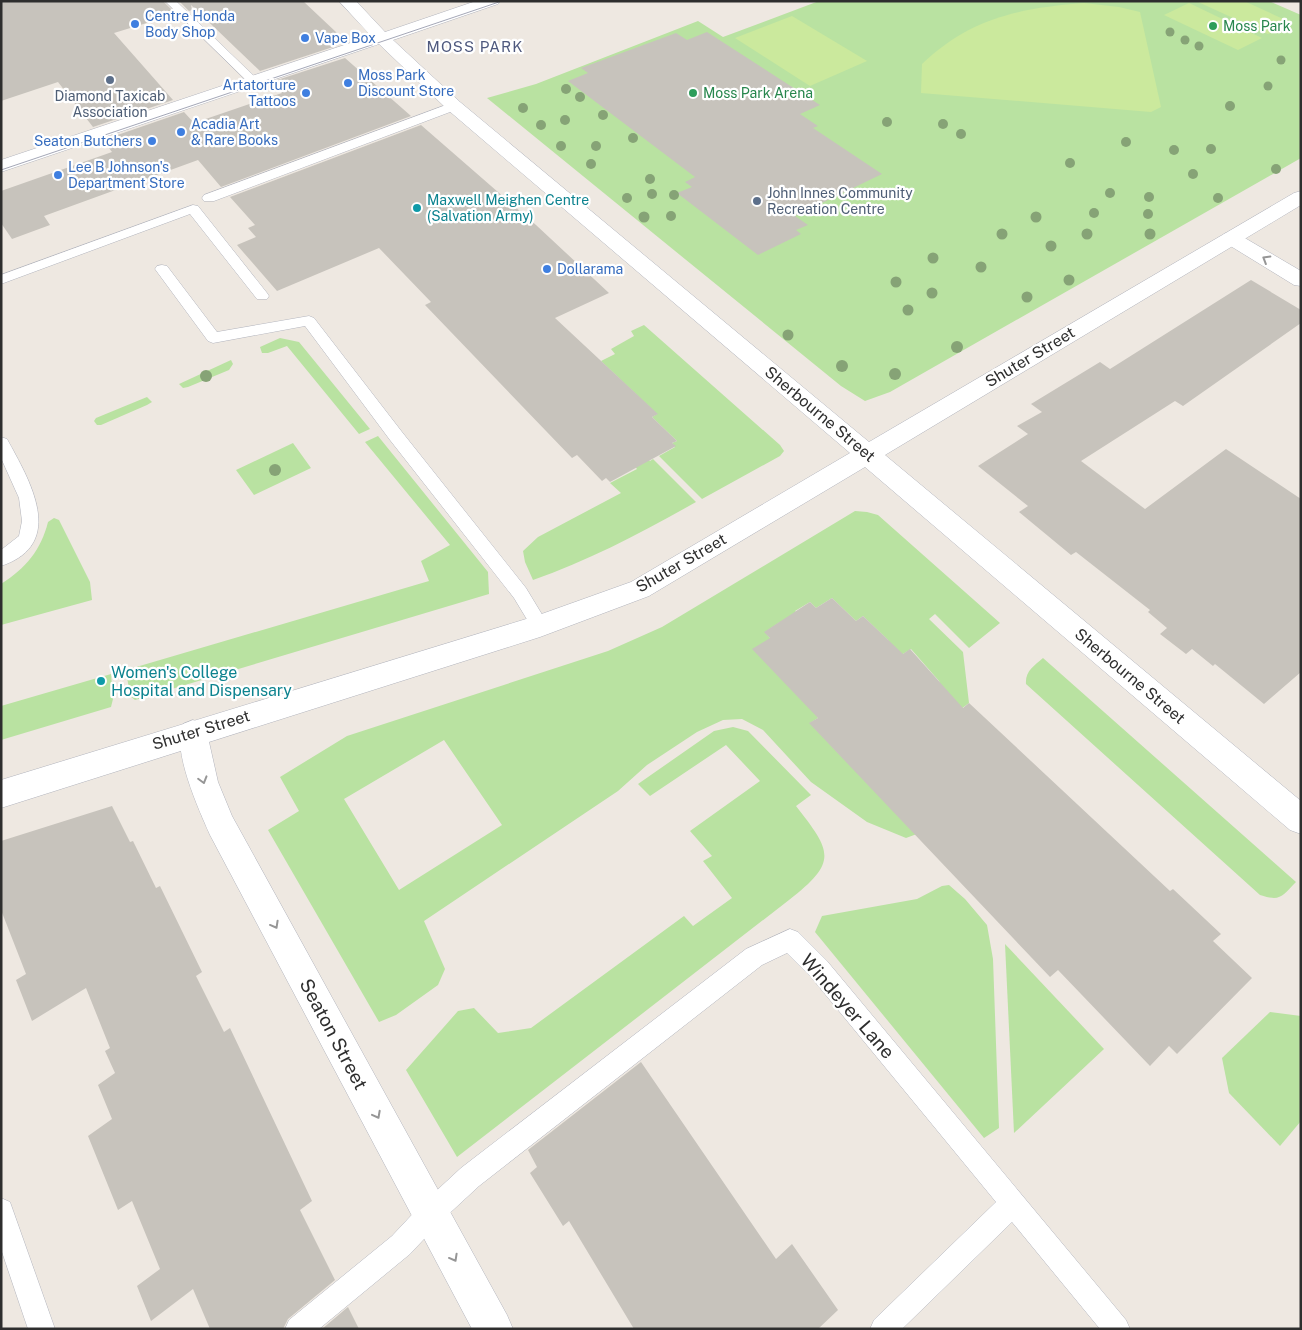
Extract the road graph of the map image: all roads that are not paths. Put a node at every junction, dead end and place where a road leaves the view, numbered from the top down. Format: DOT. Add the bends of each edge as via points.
graph roads {
  1 [pos="170,1"];
  2 [pos="347,1"];
  3 [pos="492,1"];
  4 [pos="382,38"];
  5 [pos="254,81"];
  6 [pos="454,106"];
  7 [pos="1,166"];
  8 [pos="1301,197"];
  9 [pos="210,198"];
  10 [pos="1231,238"];
  11 [pos="162,269"];
  12 [pos="1,280"];
  13 [pos="1301,280"];
  14 [pos="262,296"];
  15 [pos="1,442"];
  16 [pos="867,453"];
  17 [pos="1,560"];
  18 [pos="540,626"];
  19 [pos="193,732"];
  20 [pos="1,794"];
  21 [pos="1301,820"];
  22 [pos="1013,1203"];
  23 [pos="1,1212"];
  24 [pos="430,1214"];
  25 [pos="42,1329"];
  26 [pos="298,1329"];
  27 [pos="493,1329"];
  28 [pos="883,1329"];
  29 [pos="1117,1329"];
  1 -- 5 [label="lane"];
  2 -- 4 [label="street, Sherbourne Street"];
  3 -- 4 [label="street"];
  4 -- 5 [label="street"];
  4 -- 6 [label="street, Sherbourne Street"];
  5 -- 7 [label="street"];
  6 -- 9 [label="lane"];
  6 -- 16 [label="street, Sherbourne Street"];
  8 -- 10 [label="street, Shuter Street"];
  13 -- 10 [label="street, one-way"];
  10 -- 16 [label="street, Shuter Street"];
  11 -- 18 [label="lane" via="213,338 309,321 520,593"];
  12 -- 14 [label="lane" via="193,209"];
  15 -- 17 [label="lane" via="30,504 29,534"];
  16 -- 18 [label="street, Shuter Street" via="640,589"];
  16 -- 21 [label="street, Sherbourne Street"];
  18 -- 19 [label="street, Shuter Street"];
  19 -- 20 [label="street, Shuter Street"];
  19 -- 24 [label="street, Seaton Street, one-way" via="203,782 221,825"];
  22 -- 24 [label="lane, Windeyer Lane" via="819,969 790,940 754,957 470,1177"];
  22 -- 28 [label="lane"];
  22 -- 29 [label="lane, Windeyer Lane"];
  23 -- 25 [label="lane"];
  24 -- 26 [label="lane" via="400,1245"];
  24 -- 27 [label="street, Seaton Street, one-way"];
}
